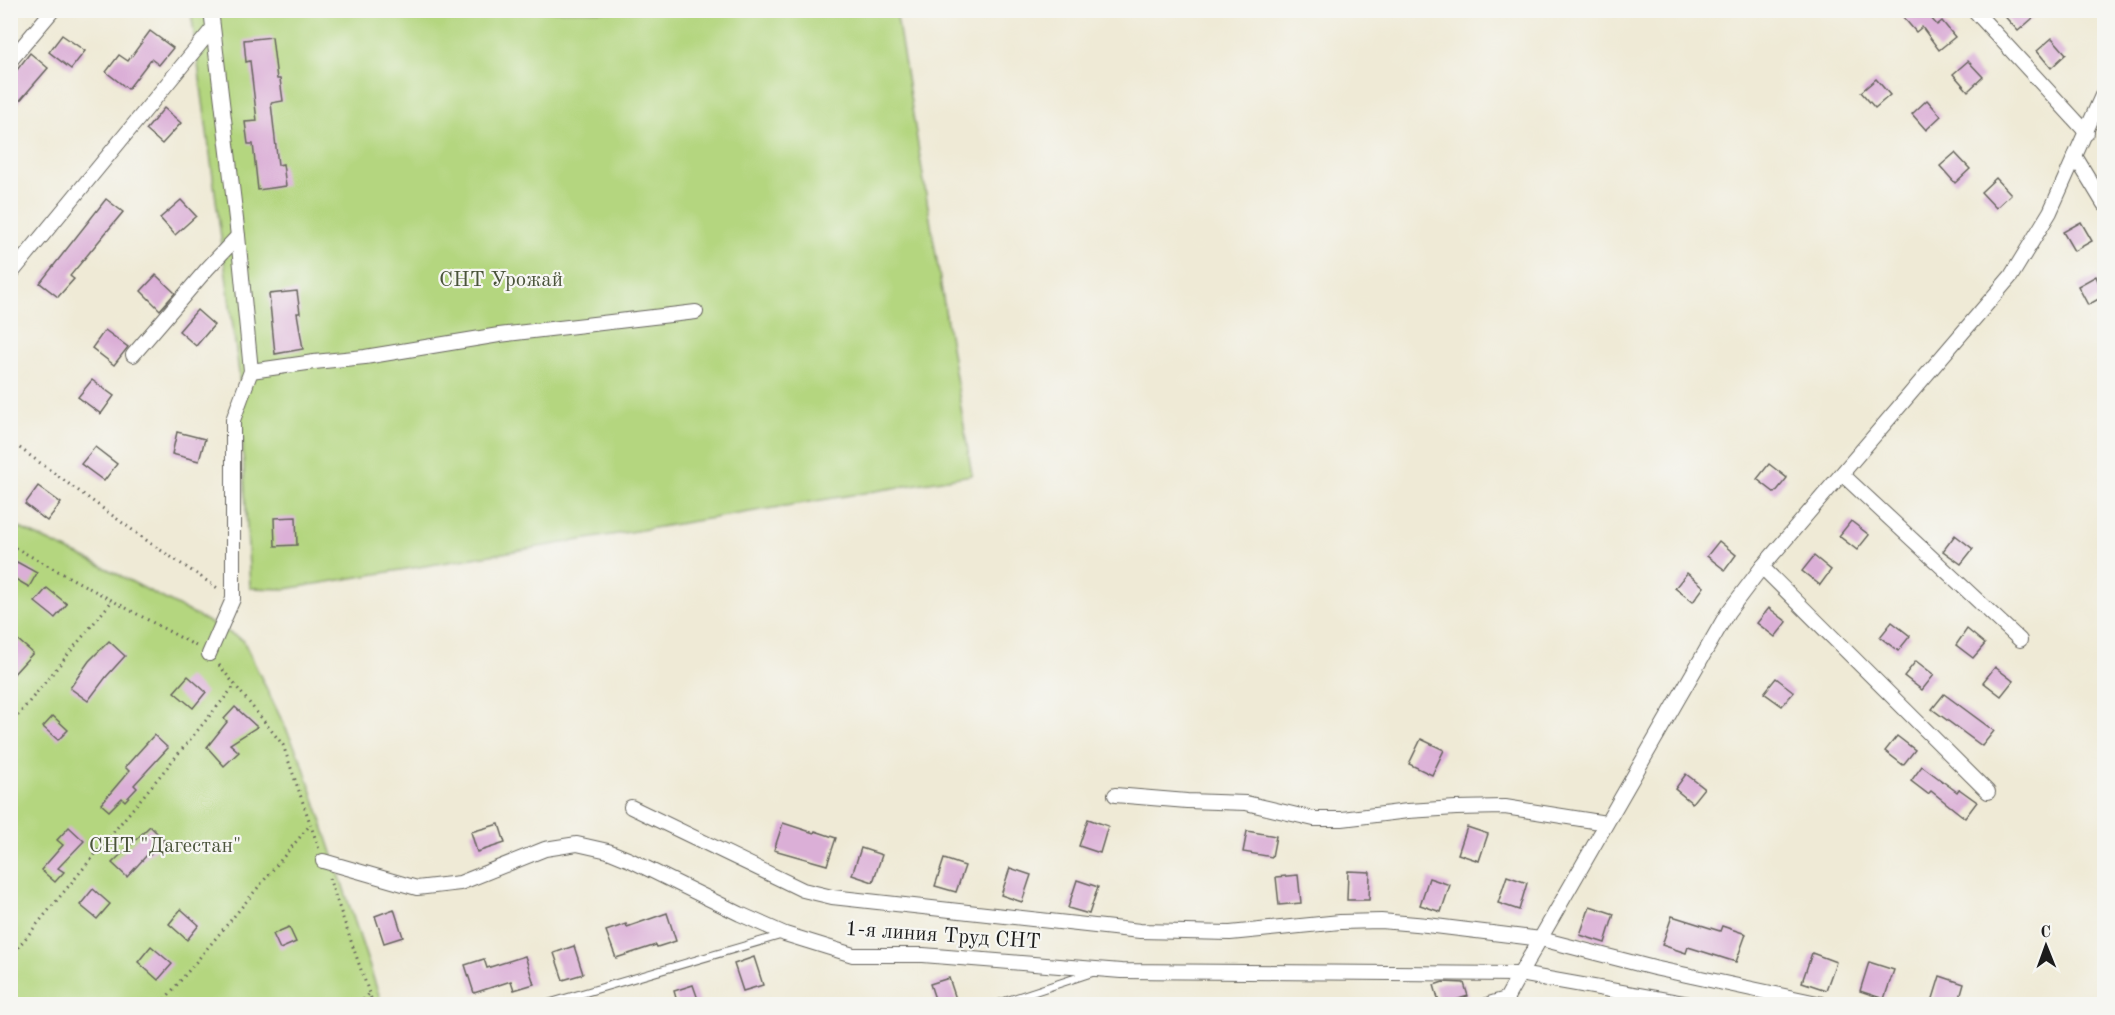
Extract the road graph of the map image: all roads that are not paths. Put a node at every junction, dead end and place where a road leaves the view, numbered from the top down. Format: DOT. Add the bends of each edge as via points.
graph roads {
  1 [pos="53,10"];
  2 [pos="211,10"];
  3 [pos="1974,10"];
  4 [pos="213,28"];
  5 [pos="10,61"];
  6 [pos="2104,91"];
  7 [pos="2087,133"];
  8 [pos="2075,156"];
  9 [pos="2104,204"];
  10 [pos="238,236"];
  11 [pos="10,276"];
  12 [pos="696,312"];
  13 [pos="133,355"];
  14 [pos="251,371"];
  15 [pos="1842,474"];
  16 [pos="1762,567"];
  17 [pos="2020,640"];
  18 [pos="209,654"];
  19 [pos="1988,792"];
  20 [pos="1115,795"];
  21 [pos="631,807"];
  22 [pos="1606,823"];
  23 [pos="323,861"];
  24 [pos="785,934"];
  25 [pos="1541,939"];
  26 [pos="1104,969"];
  27 [pos="1520,974"];
  28 [pos="1507,1002"];
  29 [pos="546,1005"];
  30 [pos="997,1005"];
  31 [pos="1489,1005"];
  32 [pos="1689,1005"];
  33 [pos="1822,1005"];
  1 -- 5 [label="street"];
  2 -- 4 [label="street"];
  3 -- 7 [label="street"];
  4 -- 10 [label="street"];
  4 -- 11 [label="street"];
  6 -- 7 [label="street"];
  7 -- 8 [label="street"];
  8 -- 9 [label="street"];
  8 -- 15 [label="street" via="2050,212 2011,276"];
  10 -- 13 [label="street"];
  10 -- 14 [label="street"];
  12 -- 14 [label="street" via="499,335"];
  14 -- 18 [label="street" via="233,420 233,599"];
  15 -- 16 [label="street"];
  15 -- 17 [label="street"];
  16 -- 19 [label="street"];
  16 -- 22 [label="street" via="1728,612"];
  20 -- 22 [label="street" via="1246,803 1314,819 1456,807 1505,807"];
  21 -- 25 [label="street" via="803,890 832,897 1140,931 1230,933 1381,921"];
  22 -- 25 [label="street"];
  23 -- 24 [label="street, 1-я линия Труд СНТ" via="417,888 460,883 545,849 577,844 608,850"];
  24 -- 26 [label="street, 1-я линия Труд СНТ" via="853,955 923,955"];
  24 -- 29 [label="lane"];
  25 -- 27 [label="street"];
  25 -- 33 [label="street"];
  26 -- 27 [label="street, 1-я линия Труд СНТ"];
  26 -- 30 [label="lane"];
  27 -- 28 [label="street"];
  27 -- 32 [label="street, 1-я линия Труд СНТ"];
  28 -- 31 [label="street"];
}
